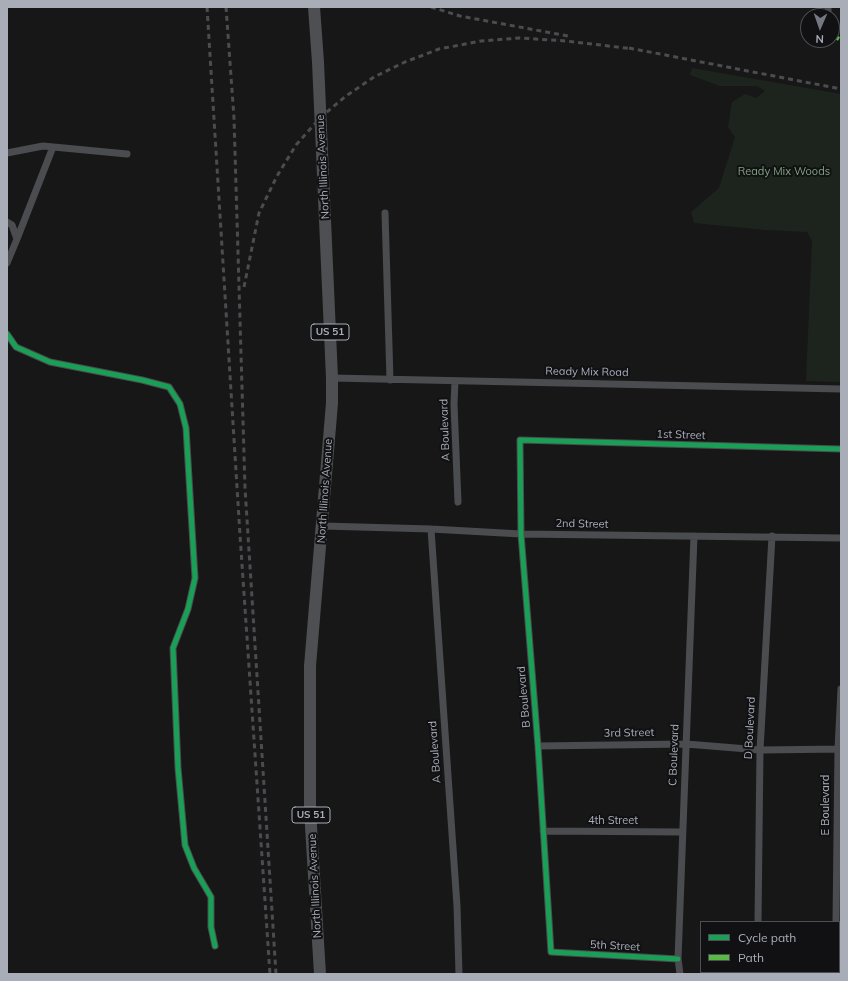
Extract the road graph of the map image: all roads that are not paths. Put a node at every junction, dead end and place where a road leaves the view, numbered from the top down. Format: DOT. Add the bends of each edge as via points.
graph roads {
  1 [pos="314,7"];
  2 [pos="53,147"];
  3 [pos="7,153"];
  4 [pos="127,154"];
  5 [pos="385,213"];
  6 [pos="7,222"];
  7 [pos="17,239"];
  8 [pos="7,263"];
  9 [pos="7,334"];
  10 [pos="332,378"];
  11 [pos="390,380"];
  12 [pos="455,381"];
  13 [pos="841,389"];
  14 [pos="520,440"];
  15 [pos="841,449"];
  16 [pos="458,502"];
  17 [pos="322,526"];
  18 [pos="431,529"];
  19 [pos="521,534"];
  20 [pos="694,536"];
  21 [pos="772,536"];
  22 [pos="841,538"];
  23 [pos="841,689"];
  24 [pos="686,744"];
  25 [pos="538,746"];
  26 [pos="839,749"];
  27 [pos="760,750"];
  28 [pos="543,831"];
  29 [pos="682,832"];
  30 [pos="758,921"];
  31 [pos="836,921"];
  32 [pos="215,946"];
  33 [pos="551,952"];
  34 [pos="678,959"];
  35 [pos="320,974"];
  36 [pos="459,974"];
  37 [pos="680,974"];
  1 -- 10 [label="main road, North Illinois Avenue / US 51"];
  2 -- 3 [label="street" via="43,146"];
  2 -- 4 [label="street"];
  2 -- 7 [label="street"];
  5 -- 11 [label="street"];
  6 -- 7 [label="street" via="12,225"];
  7 -- 8 [label="street"];
  9 -- 32 [label="street" via="16,347 50,362 169,387 180,404 186,428 195,578 188,609 173,648 178,768 185,845 194,868 211,897 211,927"];
  10 -- 11 [label="street, Ready Mix Road"];
  10 -- 17 [label="main road, North Illinois Avenue / US 51"];
  11 -- 12 [label="street, Ready Mix Road"];
  12 -- 13 [label="street, Ready Mix Road"];
  12 -- 16 [label="street, A Boulevard"];
  14 -- 15 [label="street, 1st Street"];
  14 -- 19 [label="street, B Boulevard"];
  17 -- 18 [label="street, 2nd Street"];
  17 -- 35 [label="main road, North Illinois Avenue / US 51" via="312,641 310,724 310,810"];
  18 -- 19 [label="street, 2nd Street"];
  18 -- 36 [label="street, A Boulevard" via="457,906"];
  19 -- 20 [label="street, 2nd Street"];
  19 -- 25 [label="street, B Boulevard"];
  20 -- 21 [label="street, 2nd Street"];
  20 -- 24 [label="street, C Boulevard"];
  21 -- 22 [label="street, 2nd Street"];
  21 -- 27 [label="street, D Boulevard"];
  23 -- 26 [label="street, E Boulevard"];
  24 -- 25 [label="street, 3rd Street"];
  24 -- 27 [label="street, 3rd Street"];
  24 -- 29 [label="street, C Boulevard"];
  25 -- 28 [label="street, B Boulevard"];
  26 -- 27 [label="street, 3rd Street"];
  26 -- 31 [label="street, E Boulevard"];
  27 -- 30 [label="street, D Boulevard"];
  28 -- 29 [label="street, 4th Street"];
  28 -- 33 [label="street, B Boulevard"];
  29 -- 34 [label="street, C Boulevard"];
  33 -- 34 [label="street, 5th Street"];
  34 -- 37 [label="street, C Boulevard"];
}
